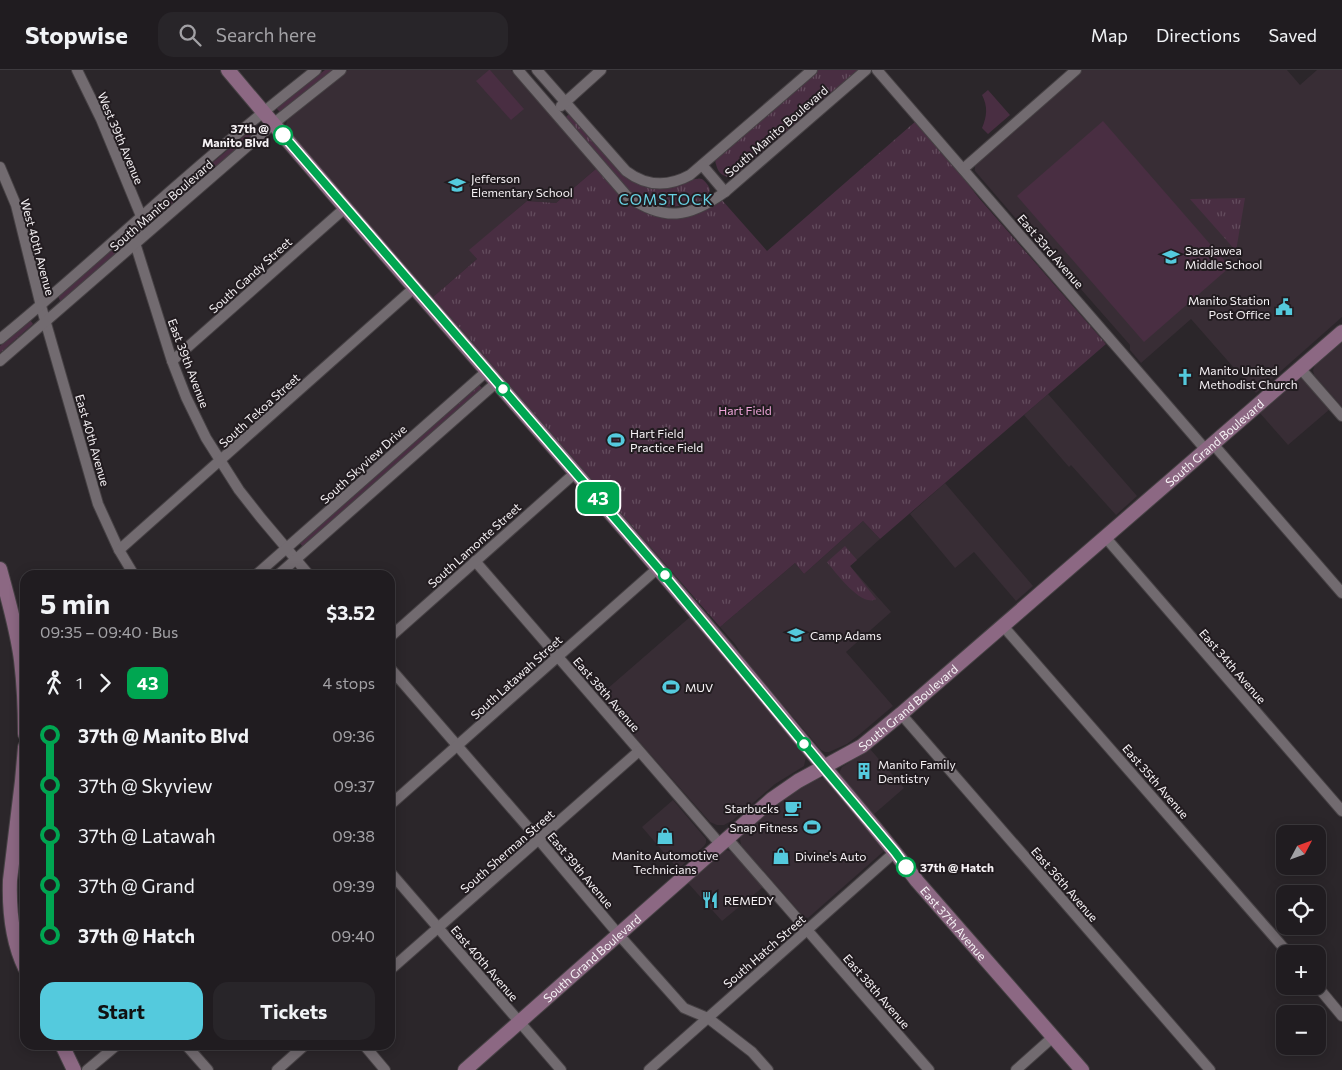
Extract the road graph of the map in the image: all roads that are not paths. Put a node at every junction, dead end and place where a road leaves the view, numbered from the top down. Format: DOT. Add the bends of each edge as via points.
graph roads {
  1 [pos="77,70"];
  2 [pos="228,70"];
  3 [pos="316,70"];
  4 [pos="341,70"];
  5 [pos="518,70"];
  6 [pos="538,70"];
  7 [pos="601,70"];
  8 [pos="812,70"];
  9 [pos="866,70"];
  10 [pos="877,70"];
  11 [pos="1076,70"];
  12 [pos="565,102"];
  13 [pos="263,112"];
  14 [pos="554,112"];
  15 [pos="273,124"];
  16 [pos="702,165"];
  17 [pos="0,167"];
  18 [pos="963,169"];
  19 [pos="725,192"];
  20 [pos="345,208"];
  21 [pos="141,216"];
  22 [pos="135,243"];
  23 [pos="414,288"];
  24 [pos="41,306"];
  25 [pos="46,321"];
  26 [pos="1342,332"];
  27 [pos="0,339"];
  28 [pos="0,361"];
  29 [pos="172,361"];
  30 [pos="1300,368"];
  31 [pos="487,371"];
  32 [pos="497,382"];
  33 [pos="1342,416"];
  34 [pos="1210,447"];
  35 [pos="220,461"];
  36 [pos="576,473"];
  37 [pos="1106,538"];
  38 [pos="286,548"];
  39 [pos="119,550"];
  40 [pos="296,559"];
  41 [pos="475,561"];
  42 [pos="658,568"];
  43 [pos="0,569"];
  44 [pos="131,570"];
  45 [pos="262,570"];
  46 [pos="284,570"];
  47 [pos="305,570"];
  48 [pos="1342,593"];
  49 [pos="1003,626"];
  50 [pos="395,633"];
  51 [pos="20,654"];
  52 [pos="558,657"];
  53 [pos="395,674"];
  54 [pos="901,714"];
  55 [pos="458,746"];
  56 [pos="640,751"];
  57 [pos="824,768"];
  58 [pos="395,802"];
  59 [pos="1342,811"];
  60 [pos="20,816"];
  61 [pos="539,840"];
  62 [pos="723,841"];
  63 [pos="895,852"];
  64 [pos="395,878"];
  65 [pos="438,928"];
  66 [pos="807,930"];
  67 [pos="619,935"];
  68 [pos="1280,945"];
  69 [pos="20,951"];
  70 [pos="395,966"];
  71 [pos="1324,995"];
  72 [pos="1342,1016"];
  73 [pos="708,1018"];
  74 [pos="520,1022"];
  75 [pos="1054,1037"];
  76 [pos="64,1050"];
  77 [pos="110,1050"];
  78 [pos="190,1050"];
  79 [pos="299,1050"];
  80 [pos="368,1050"];
  81 [pos="74,1070"];
  82 [pos="87,1070"];
  83 [pos="208,1070"];
  84 [pos="277,1070"];
  85 [pos="385,1070"];
  86 [pos="465,1070"];
  87 [pos="561,1070"];
  88 [pos="649,1070"];
  89 [pos="768,1070"];
  90 [pos="929,1070"];
  91 [pos="1016,1070"];
  92 [pos="1082,1070"];
  93 [pos="1210,1070"];
  1 -- 21 [label="street, West 39th Avenue"];
  2 -- 13 [label="main road, East 37th Avenue"];
  3 -- 13 [label="street, South Manito Boulevard"];
  4 -- 15 [label="street, South Manito Boulevard"];
  5 -- 14 [label="street, South Manito Boulevard"];
  6 -- 12 [label="street, South Manito Boulevard"];
  7 -- 12 [label="street"];
  8 -- 16 [label="street, South Manito Boulevard"];
  9 -- 19 [label="street, South Manito Boulevard"];
  10 -- 18 [label="street, East 33rd Avenue"];
  11 -- 18 [label="street"];
  12 -- 14 [label="street"];
  12 -- 16 [label="street, South Manito Boulevard" via="626,171 646,182 670,184"];
  13 -- 15 [label="main road, East 37th Avenue"];
  13 -- 21 [label="street, South Manito Boulevard"];
  14 -- 19 [label="street, South Manito Boulevard" via="627,196 649,209 674,213 690,211"];
  15 -- 20 [label="main road, East 37th Avenue"];
  15 -- 22 [label="street, South Manito Boulevard"];
  16 -- 19 [label="street, South Manito Boulevard"];
  17 -- 24 [label="street, West 40th Avenue" via="16,205"];
  18 -- 34 [label="street, East 33rd Avenue"];
  20 -- 23 [label="main road, East 37th Avenue"];
  20 -- 29 [label="street, South Gandy Street"];
  21 -- 22 [label="street, East 39th Avenue"];
  21 -- 24 [label="street, South Manito Boulevard"];
  22 -- 25 [label="street, South Manito Boulevard"];
  22 -- 29 [label="street, East 39th Avenue"];
  23 -- 31 [label="main road, East 37th Avenue"];
  23 -- 35 [label="street, South Tekoa Street"];
  24 -- 25 [label="street, East 40th Avenue"];
  24 -- 27 [label="street, South Manito Boulevard"];
  25 -- 28 [label="street, South Manito Boulevard"];
  25 -- 39 [label="street, East 40th Avenue" via="98,504"];
  26 -- 30 [label="main road, South Grand Boulevard"];
  29 -- 35 [label="street, East 39th Avenue" via="186,397"];
  30 -- 33 [label="street"];
  30 -- 34 [label="main road, South Grand Boulevard"];
  31 -- 32 [label="main road, East 37th Avenue"];
  31 -- 38 [label="street, South Skyview Drive"];
  32 -- 36 [label="main road, East 37th Avenue"];
  32 -- 40 [label="street"];
  34 -- 37 [label="main road, South Grand Boulevard"];
  34 -- 48 [label="street, East 33rd Avenue"];
  35 -- 38 [label="street, East 39th Avenue"];
  35 -- 39 [label="street, South Tekoa Street"];
  36 -- 41 [label="street, South Lamonte Street"];
  36 -- 42 [label="main road, East 37th Avenue"];
  37 -- 49 [label="main road, South Grand Boulevard"];
  37 -- 59 [label="street, East 34th Avenue"];
  38 -- 40 [label="street, East 39th Avenue"];
  38 -- 45 [label="street, South Skyview Drive"];
  39 -- 44 [label="street, East 40th Avenue"];
  40 -- 46 [label="street"];
  40 -- 47 [label="street, East 39th Avenue"];
  41 -- 50 [label="street, South Lamonte Street"];
  41 -- 52 [label="street, East 38th Avenue"];
  42 -- 52 [label="street, South Latawah Street"];
  42 -- 57 [label="main road, East 37th Avenue"];
  43 -- 51 [label="main road"];
  49 -- 54 [label="main road, South Grand Boulevard"];
  49 -- 68 [label="street, East 35th Avenue"];
  52 -- 55 [label="street, South Latawah Street"];
  52 -- 56 [label="street, East 38th Avenue"];
  53 -- 55 [label="street, East 39th Avenue"];
  54 -- 57 [label="main road, South Grand Boulevard" via="862,746"];
  54 -- 93 [label="street, East 36th Avenue"];
  55 -- 58 [label="street, South Latawah Street"];
  55 -- 61 [label="street, East 39th Avenue"];
  56 -- 61 [label="street, South Sherman Street"];
  56 -- 62 [label="street, East 38th Avenue"];
  57 -- 62 [label="main road, South Grand Boulevard" via="772,799"];
  57 -- 63 [label="main road, East 37th Avenue"];
  60 -- 69 [label="main road" via="10,896"];
  61 -- 65 [label="street, South Sherman Street"];
  61 -- 67 [label="street, East 39th Avenue"];
  62 -- 66 [label="street, East 38th Avenue"];
  62 -- 67 [label="main road, South Grand Boulevard"];
  63 -- 66 [label="street, South Hatch Street"];
  63 -- 75 [label="main road, East 37th Avenue" via="917,882"];
  64 -- 65 [label="street, East 40th Avenue"];
  65 -- 70 [label="street, South Sherman Street"];
  65 -- 74 [label="street, East 40th Avenue"];
  66 -- 73 [label="street, South Hatch Street"];
  66 -- 90 [label="street, East 38th Avenue"];
  67 -- 73 [label="street, East 39th Avenue" via="684,1008"];
  67 -- 74 [label="main road, South Grand Boulevard"];
  71 -- 72 [label="street"];
  73 -- 88 [label="street, South Hatch Street"];
  73 -- 89 [label="street, East 39th Avenue" via="752,1052"];
  74 -- 86 [label="main road, South Grand Boulevard"];
  74 -- 87 [label="street, East 40th Avenue"];
  75 -- 91 [label="street"];
  75 -- 92 [label="main road, East 37th Avenue"];
  76 -- 81 [label="main road"];
  77 -- 82 [label="street"];
  78 -- 83 [label="street"];
  79 -- 84 [label="street"];
  80 -- 85 [label="street"];
}
